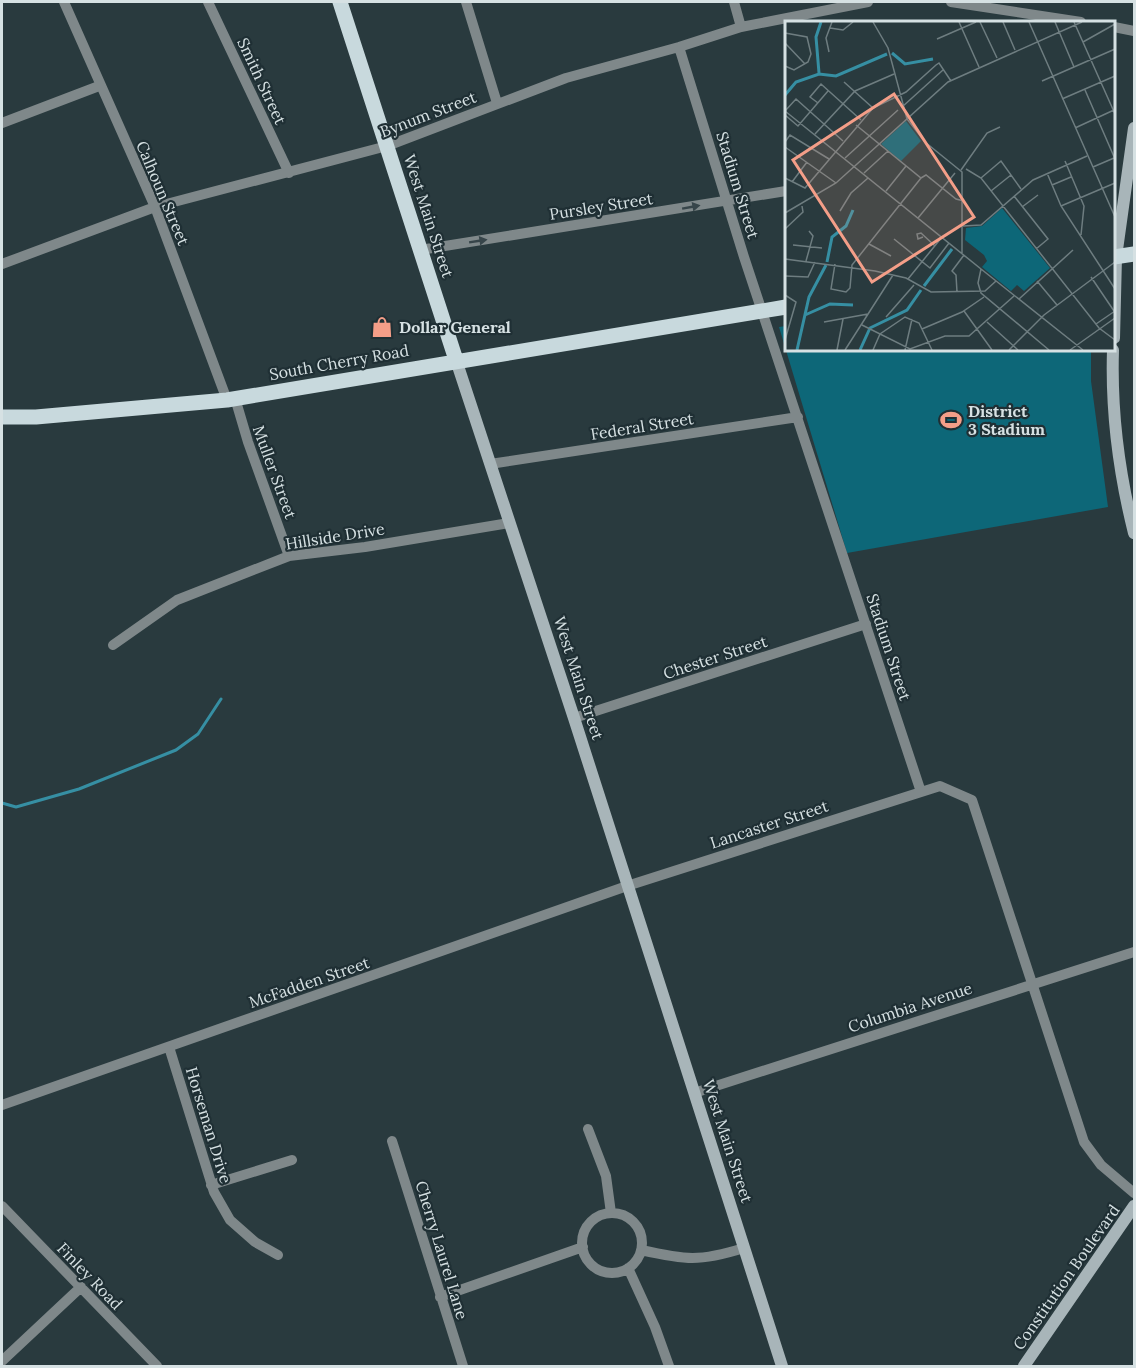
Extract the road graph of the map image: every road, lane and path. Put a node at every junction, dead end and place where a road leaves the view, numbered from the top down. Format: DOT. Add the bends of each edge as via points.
graph roads {
  1 [pos="63,2"];
  2 [pos="208,2"];
  3 [pos="340,2"];
  4 [pos="466,2"];
  5 [pos="734,2"];
  6 [pos="868,2"];
  7 [pos="951,2"];
  8 [pos="1074,21"];
  9 [pos="741,27"];
  10 [pos="1115,27"];
  11 [pos="1134,31"];
  12 [pos="679,47"];
  13 [pos="99,86"];
  14 [pos="497,103"];
  15 [pos="2,123"];
  16 [pos="1133,135"];
  17 [pos="387,146"];
  18 [pos="290,173"];
  19 [pos="785,191"];
  20 [pos="727,200"];
  21 [pos="155,207"];
  22 [pos="420,250"];
  23 [pos="1134,254"];
  24 [pos="1115,257"];
  25 [pos="2,264"];
  26 [pos="785,307"];
  27 [pos="763,311"];
  28 [pos="1113,351"];
  29 [pos="456,360"];
  30 [pos="231,399"];
  31 [pos="2,417"];
  32 [pos="798,417"];
  33 [pos="490,464"];
  34 [pos="509,523"];
  35 [pos="1134,532"];
  36 [pos="289,556"];
  37 [pos="866,624"];
  38 [pos="113,645"];
  39 [pos="574,718"];
  40 [pos="921,792"];
  41 [pos="627,886"];
  42 [pos="1134,952"];
  43 [pos="1033,983"];
  44 [pos="170,1047"];
  45 [pos="694,1093"];
  46 [pos="2,1105"];
  47 [pos="588,1129"];
  48 [pos="392,1141"];
  49 [pos="292,1161"];
  50 [pos="211,1185"];
  51 [pos="1134,1193"];
  52 [pos="2,1206"];
  53 [pos="1134,1206"];
  54 [pos="611,1213"];
  55 [pos="582,1247"];
  56 [pos="744,1248"];
  57 [pos="641,1250"];
  58 [pos="278,1255"];
  59 [pos="627,1269"];
  60 [pos="81,1287"];
  61 [pos="440,1297"];
  62 [pos="2,1361"];
  63 [pos="157,1366"];
  64 [pos="463,1366"];
  65 [pos="669,1366"];
  66 [pos="779,1366"];
  67 [pos="1024,1366"];
  1 -- 13 [label="street, Calhoun Street"];
  2 -- 18 [label="street, Smith Street"];
  3 -- 17 [label="main road, West Main Street"];
  4 -- 14 [label="street"];
  5 -- 9 [label="street"];
  6 -- 9 [label="street, Bynum Street"];
  7 -- 8 [label="street"];
  9 -- 12 [label="street, Bynum Street"];
  10 -- 11 [label="street"];
  12 -- 14 [label="street, Bynum Street" via="566,78"];
  12 -- 20 [label="street, Stadium Street"];
  13 -- 15 [label="street"];
  13 -- 21 [label="street, Calhoun Street"];
  14 -- 17 [label="street, Bynum Street"];
  16 -- 24 [label="main road"];
  17 -- 18 [label="street, Bynum Street"];
  17 -- 22 [label="main road, West Main Street"];
  18 -- 21 [label="street, Bynum Street"];
  19 -- 20 [label="street, Pursley Street"];
  22 -- 20 [label="street, Pursley Street, one-way"];
  20 -- 27 [label="street, Stadium Street"];
  21 -- 25 [label="street, Bynum Street"];
  21 -- 30 [label="street, Calhoun Street"];
  22 -- 29 [label="main road, West Main Street"];
  23 -- 24 [label="main road"];
  26 -- 27 [label="main road, South Cherry Road"];
  27 -- 29 [label="main road, South Cherry Road"];
  27 -- 32 [label="street, Stadium Street"];
  28 -- 35 [label="main road" via="1116,432"];
  29 -- 30 [label="main road, South Cherry Road"];
  29 -- 33 [label="main road, West Main Street"];
  30 -- 31 [label="main road, South Cherry Road"];
  30 -- 36 [label="street, Muller Street"];
  32 -- 33 [label="street, Federal Street"];
  32 -- 37 [label="street, Stadium Street"];
  33 -- 34 [label="main road, West Main Street"];
  34 -- 36 [label="street, Hillside Drive"];
  34 -- 39 [label="main road, West Main Street"];
  36 -- 38 [label="street, Hillside Drive" via="185,596"];
  37 -- 39 [label="street, Chester Street"];
  37 -- 40 [label="street, Stadium Street"];
  39 -- 41 [label="main road, West Main Street"];
  40 -- 41 [label="street, Lancaster Street"];
  40 -- 43 [label="street" via="940,786 972,800"];
  41 -- 44 [label="street, McFadden Street"];
  41 -- 45 [label="main road, West Main Street"];
  42 -- 43 [label="street, Columbia Avenue"];
  43 -- 45 [label="street, Columbia Avenue"];
  43 -- 51 [label="street" via="1084,1142 1101,1165"];
  44 -- 46 [label="street, McFadden Street"];
  44 -- 50 [label="street, Horseman Drive"];
  45 -- 56 [label="main road, West Main Street"];
  47 -- 54 [label="street" via="606,1176"];
  48 -- 61 [label="street, Cherry Laurel Lane"];
  49 -- 50 [label="street"];
  50 -- 58 [label="street, Horseman Drive" via="230,1220 255,1242"];
  52 -- 60 [label="street, Finley Road"];
  53 -- 67 [label="main road, Constitution Boulevard"];
  54 -- 55 [label="street" via="588,1225"];
  54 -- 57 [label="street" via="630,1219 638,1227"];
  55 -- 59 [label="street" via="586,1258 605,1272"];
  55 -- 61 [label="street"];
  56 -- 57 [label="street" via="690,1260"];
  56 -- 66 [label="main road, West Main Street"];
  57 -- 59 [label="street"];
  59 -- 65 [label="street"];
  60 -- 62 [label="street"];
  60 -- 63 [label="street, Finley Road"];
  61 -- 64 [label="street, Cherry Laurel Lane"];
}
